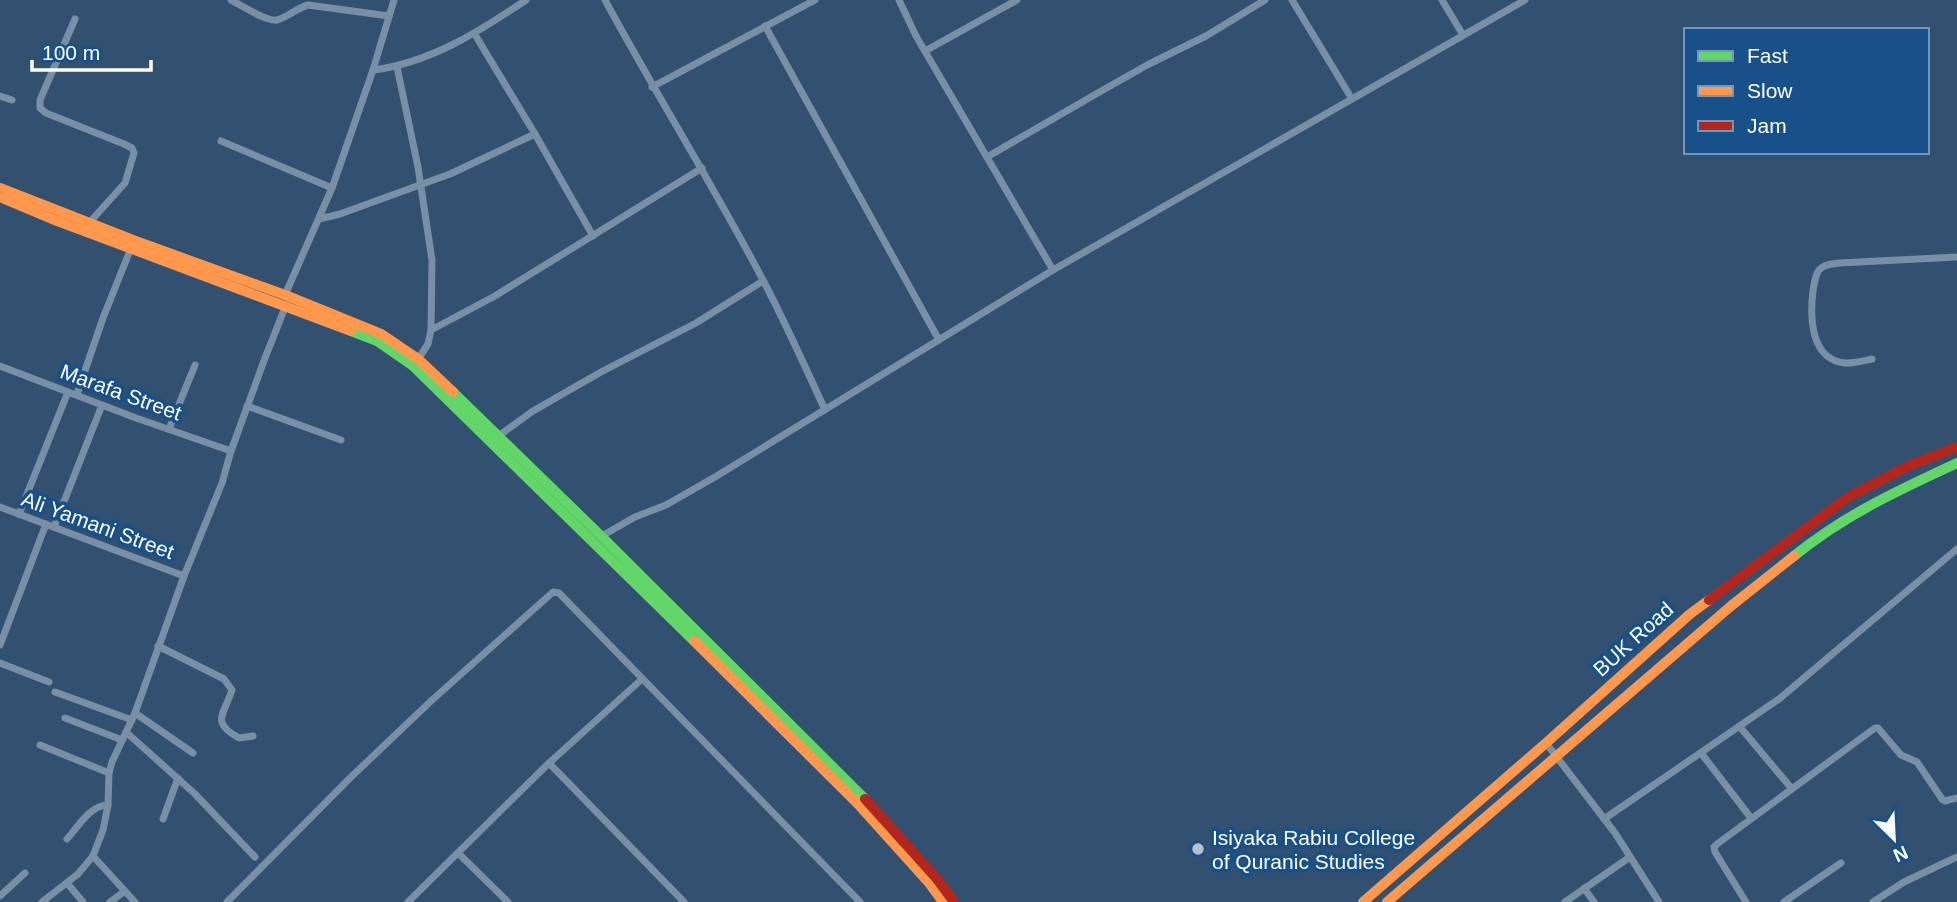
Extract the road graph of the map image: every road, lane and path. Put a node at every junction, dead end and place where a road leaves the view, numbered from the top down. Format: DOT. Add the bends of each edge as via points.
graph roads {
  1 [pos="231,0"];
  2 [pos="253,0"];
  3 [pos="394,0"];
  4 [pos="526,0"];
  5 [pos="605,0"];
  6 [pos="815,0"];
  7 [pos="899,0"];
  8 [pos="1017,0"];
  9 [pos="1265,0"];
  10 [pos="1292,0"];
  11 [pos="1442,0"];
  12 [pos="1525,0"];
  13 [pos="248,9"];
  14 [pos="389,16"];
  15 [pos="75,19"];
  16 [pos="765,26"];
  17 [pos="474,33"];
  18 [pos="1463,35"];
  19 [pos="925,51"];
  20 [pos="397,67"];
  21 [pos="373,70"];
  22 [pos="652,87"];
  23 [pos="0,96"];
  24 [pos="1352,99"];
  25 [pos="12,100"];
  26 [pos="535,134"];
  27 [pos="221,141"];
  28 [pos="987,157"];
  29 [pos="702,168"];
  30 [pos="421,185"];
  31 [pos="0,188"];
  32 [pos="332,188"];
  33 [pos="0,197"];
  34 [pos="54,214"];
  35 [pos="319,219"];
  36 [pos="89,223"];
  37 [pos="593,236"];
  38 [pos="131,248"];
  39 [pos="1957,257"];
  40 [pos="1054,270"];
  41 [pos="763,281"];
  42 [pos="286,300"];
  43 [pos="431,330"];
  44 [pos="939,340"];
  45 [pos="1872,359"];
  46 [pos="416,363"];
  47 [pos="195,365"];
  48 [pos="0,366"];
  49 [pos="68,391"];
  50 [pos="77,394"];
  51 [pos="102,405"];
  52 [pos="247,406"];
  53 [pos="825,410"];
  54 [pos="169,429"];
  55 [pos="497,436"];
  56 [pos="341,440"];
  57 [pos="1957,447"];
  58 [pos="231,450"];
  59 [pos="1957,463"];
  60 [pos="0,507"];
  61 [pos="19,514"];
  62 [pos="46,524"];
  63 [pos="54,527"];
  64 [pos="598,539"];
  65 [pos="1957,549"];
  66 [pos="184,576"];
  67 [pos="0,645"];
  68 [pos="158,646"];
  69 [pos="0,663"];
  70 [pos="727,668"];
  71 [pos="642,679"];
  72 [pos="49,682"];
  73 [pos="55,692"];
  74 [pos="134,717"];
  75 [pos="65,718"];
  76 [pos="1740,727"];
  77 [pos="126,732"];
  78 [pos="253,736"];
  79 [pos="122,740"];
  80 [pos="1546,743"];
  81 [pos="40,746"];
  82 [pos="193,753"];
  83 [pos="1701,753"];
  84 [pos="1557,757"];
  85 [pos="548,764"];
  86 [pos="109,773"];
  87 [pos="177,778"];
  88 [pos="1792,789"];
  89 [pos="1957,798"];
  90 [pos="108,805"];
  91 [pos="1751,818"];
  92 [pos="163,819"];
  93 [pos="1604,819"];
  94 [pos="67,839"];
  95 [pos="458,853"];
  96 [pos="93,856"];
  97 [pos="1630,856"];
  98 [pos="1957,857"];
  99 [pos="255,858"];
  100 [pos="1842,863"];
  101 [pos="25,873"];
  102 [pos="67,883"];
  103 [pos="1584,888"];
  104 [pos="125,891"];
  105 [pos="1,895"];
  106 [pos="9,902"];
  107 [pos="42,902"];
  108 [pos="83,902"];
  109 [pos="110,902"];
  110 [pos="135,902"];
  111 [pos="228,902"];
  112 [pos="408,902"];
  113 [pos="508,902"];
  114 [pos="684,902"];
  115 [pos="860,902"];
  116 [pos="943,902"];
  117 [pos="954,902"];
  118 [pos="1363,902"];
  119 [pos="1387,902"];
  120 [pos="1565,902"];
  121 [pos="1594,902"];
  122 [pos="1659,902"];
  123 [pos="1746,902"];
  124 [pos="1784,902"];
  125 [pos="1873,902"];
  1 -- 13 [label="street"];
  2 -- 13 [label="street"];
  3 -- 14 [label="street"];
  4 -- 17 [label="street"];
  5 -- 22 [label="street"];
  6 -- 16 [label="street"];
  7 -- 19 [label="street"];
  8 -- 19 [label="street"];
  9 -- 28 [label="street"];
  10 -- 24 [label="street"];
  11 -- 18 [label="street"];
  12 -- 18 [label="street"];
  13 -- 14 [label="street" via="277,20 307,5"];
  14 -- 21 [label="street"];
  15 -- 36 [label="street" via="40,108 124,144 134,153 125,183"];
  16 -- 22 [label="street"];
  16 -- 44 [label="street"];
  17 -- 20 [label="street"];
  17 -- 26 [label="street"];
  18 -- 24 [label="street"];
  19 -- 28 [label="street"];
  20 -- 21 [label="street"];
  20 -- 30 [label="street"];
  21 -- 32 [label="street"];
  22 -- 29 [label="street"];
  23 -- 25 [label="street"];
  24 -- 40 [label="street"];
  26 -- 30 [label="street"];
  26 -- 37 [label="street"];
  27 -- 32 [label="street"];
  28 -- 40 [label="street"];
  29 -- 37 [label="street"];
  29 -- 41 [label="street"];
  30 -- 35 [label="street"];
  30 -- 43 [label="street" via="432,260"];
  31 -- 34 [label="main road"];
  32 -- 35 [label="street"];
  33 -- 34 [label="main road"];
  34 -- 36 [label="main road"];
  34 -- 38 [label="main road"];
  35 -- 42 [label="street" via="295,268"];
  36 -- 42 [label="main road"];
  37 -- 43 [label="street"];
  38 -- 42 [label="main road"];
  38 -- 50 [label="street"];
  39 -- 45 [label="street" via="1820,268 1810,316 1821,349 1840,363"];
  40 -- 44 [label="street"];
  41 -- 53 [label="street"];
  41 -- 55 [label="street"];
  42 -- 46 [label="main road" via="381,334"];
  42 -- 52 [label="street"];
  43 -- 46 [label="street"];
  44 -- 53 [label="street"];
  46 -- 55 [label="main road"];
  46 -- 64 [label="main road"];
  47 -- 54 [label="street"];
  48 -- 49 [label="street, Marafa Street"];
  49 -- 50 [label="street, Marafa Street"];
  49 -- 61 [label="street"];
  50 -- 51 [label="street, Marafa Street"];
  51 -- 54 [label="street, Marafa Street"];
  51 -- 63 [label="street"];
  52 -- 56 [label="street"];
  52 -- 58 [label="street"];
  53 -- 64 [label="street" via="666,505"];
  54 -- 58 [label="street, Marafa Street"];
  55 -- 64 [label="main road"];
  57 -- 80 [label="main road, BUK Road" via="1848,497 1690,614"];
  58 -- 66 [label="street"];
  59 -- 84 [label="main road, BUK Road" via="1871,503 1811,542"];
  60 -- 61 [label="street, Ali Yamani Street"];
  61 -- 62 [label="street, Ali Yamani Street"];
  62 -- 63 [label="street, Ali Yamani Street"];
  62 -- 67 [label="street"];
  63 -- 66 [label="street, Ali Yamani Street"];
  64 -- 70 [label="main road"];
  65 -- 76 [label="street"];
  66 -- 68 [label="street"];
  68 -- 74 [label="street"];
  68 -- 78 [label="street" via="223,679 232,690 223,727 239,738"];
  69 -- 72 [label="street"];
  70 -- 116 [label="main road" via="857,803"];
  70 -- 117 [label="main road" via="863,797"];
  71 -- 85 [label="street"];
  71 -- 111 [label="street" via="553,592 350,778"];
  71 -- 115 [label="street"];
  73 -- 74 [label="street"];
  74 -- 77 [label="street"];
  74 -- 82 [label="street"];
  75 -- 79 [label="street"];
  76 -- 83 [label="street"];
  76 -- 88 [label="street"];
  77 -- 79 [label="street"];
  77 -- 87 [label="street"];
  79 -- 86 [label="street"];
  80 -- 84 [label="street"];
  80 -- 118 [label="main road, BUK Road"];
  81 -- 86 [label="street"];
  83 -- 91 [label="street"];
  83 -- 93 [label="street"];
  84 -- 93 [label="street"];
  84 -- 119 [label="main road, BUK Road"];
  85 -- 95 [label="street"];
  85 -- 114 [label="street"];
  86 -- 90 [label="street"];
  87 -- 92 [label="street"];
  87 -- 99 [label="street"];
  88 -- 89 [label="street" via="1878,728 1901,755 1917,762 1942,800"];
  88 -- 91 [label="street"];
  90 -- 94 [label="street" via="93,810"];
  90 -- 96 [label="street"];
  91 -- 123 [label="street" via="1714,847"];
  93 -- 97 [label="street"];
  95 -- 112 [label="street"];
  95 -- 113 [label="street"];
  96 -- 102 [label="street"];
  96 -- 104 [label="street"];
  97 -- 103 [label="street"];
  97 -- 122 [label="street"];
  98 -- 125 [label="street"];
  100 -- 124 [label="street"];
  101 -- 105 [label="street"];
  102 -- 107 [label="street"];
  102 -- 108 [label="street"];
  103 -- 120 [label="street"];
  103 -- 121 [label="street"];
  104 -- 109 [label="street"];
  104 -- 110 [label="street"];
  105 -- 106 [label="street"];
}
